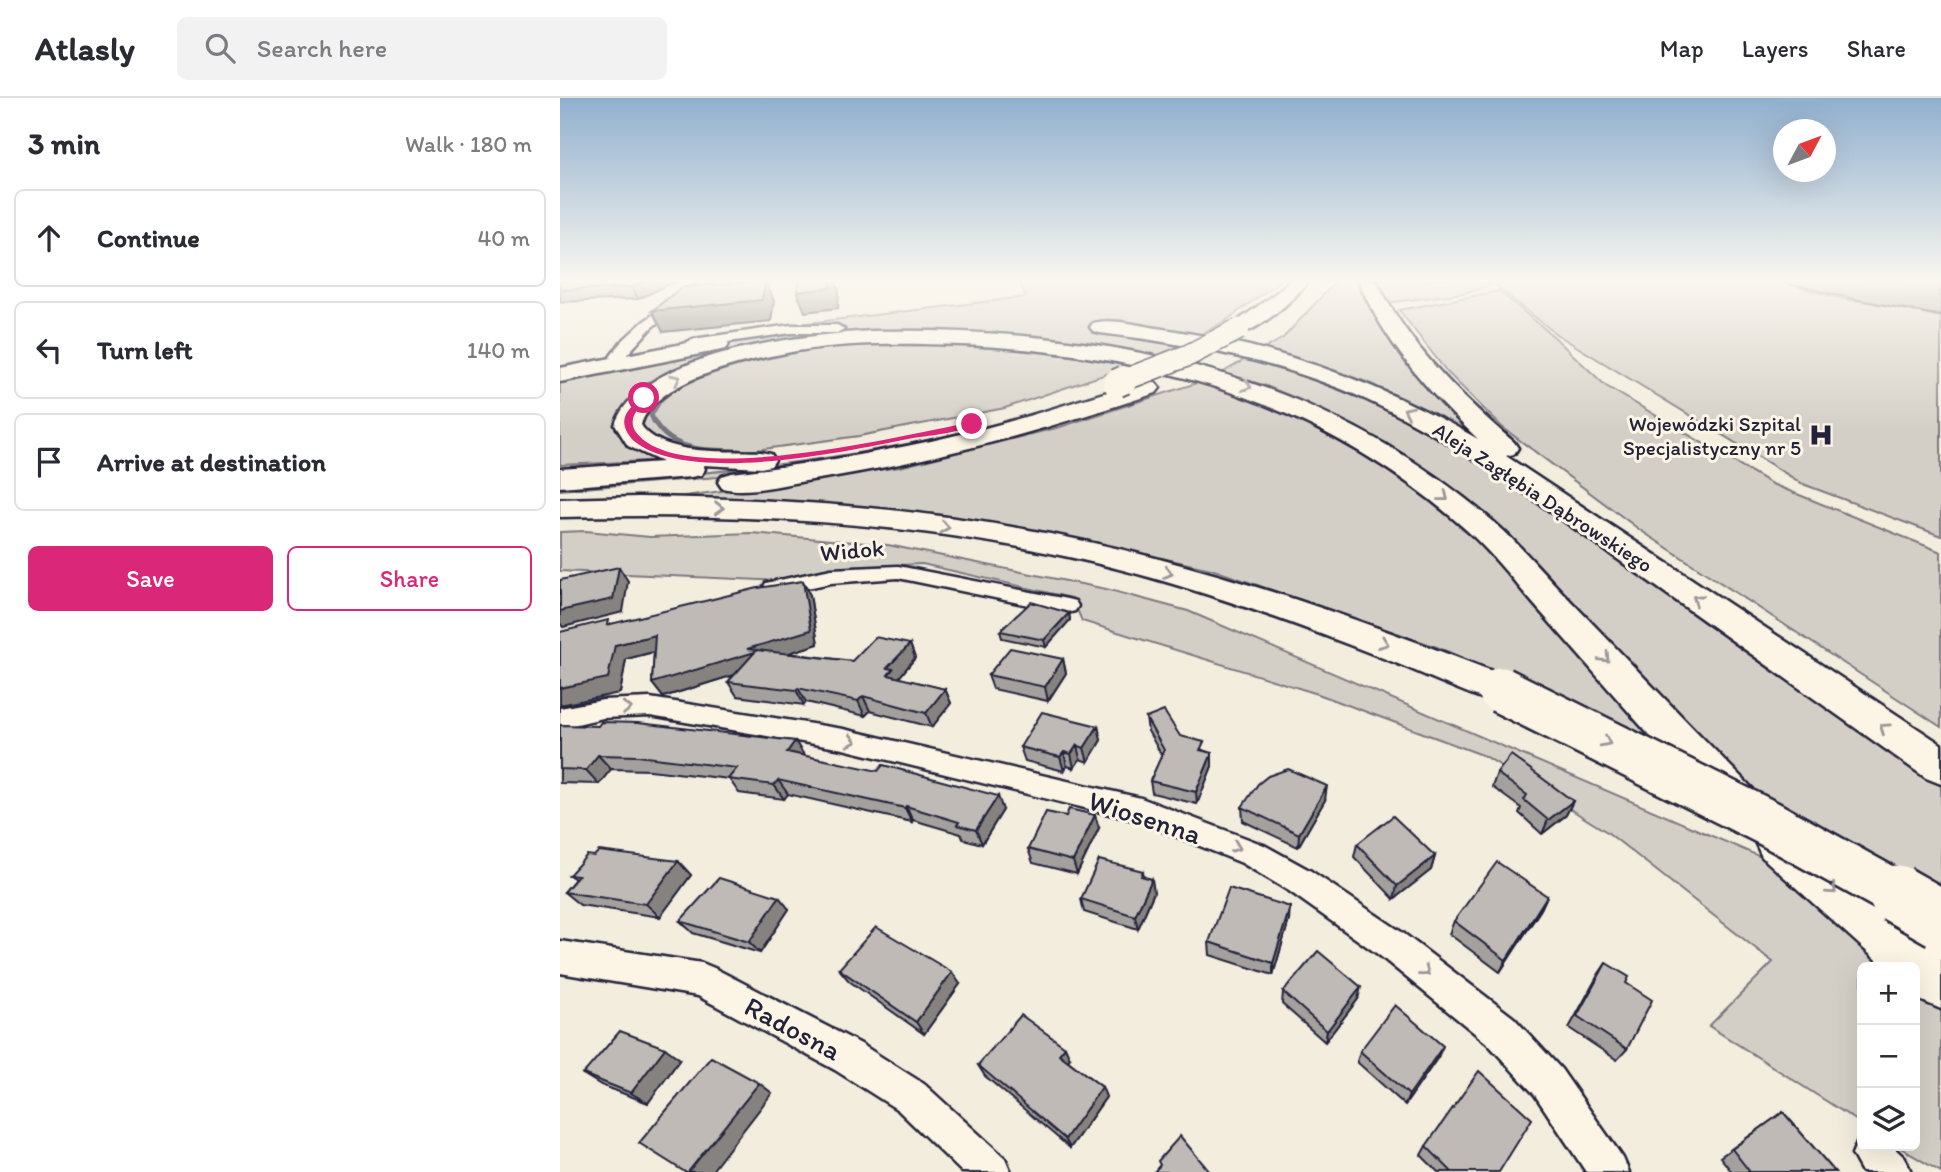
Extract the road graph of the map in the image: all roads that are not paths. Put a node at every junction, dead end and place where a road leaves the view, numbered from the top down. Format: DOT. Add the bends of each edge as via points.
graph roads {
  1 [pos="642,330"];
  2 [pos="790,330"];
  3 [pos="828,330"];
  4 [pos="1130,330"];
  5 [pos="1237,330"];
  6 [pos="1265,330"];
  7 [pos="1394,330"];
  8 [pos="617,357"];
  9 [pos="560,369"];
  10 [pos="560,375"];
  11 [pos="761,460"];
  12 [pos="560,478"];
  13 [pos="560,496"];
  14 [pos="560,509"];
  15 [pos="1610,540"];
  16 [pos="750,593"];
  17 [pos="1068,606"];
  18 [pos="560,718"];
  19 [pos="1941,766"];
  20 [pos="1941,919"];
  21 [pos="560,957"];
  22 [pos="1941,982"];
  23 [pos="991,1172"];
  24 [pos="1609,1172"];
  1 -- 8 [label="street"];
  2 -- 8 [label="street"];
  3 -- 10 [label="main road" via="723,343"];
  15 -- 4 [label="main road, Aleja Zagłębia Dąbrowskiego, one-way" via="1458,437 1349,384 1210,344"];
  5 -- 11 [label="main road, bridge" via="1189,355 1037,408 910,438"];
  6 -- 13 [label="main road" via="1148,388 994,435 825,471"];
  7 -- 15 [label="main road" via="1409,352 1498,442"];
  8 -- 9 [label="street"];
  11 -- 12 [label="main road"];
  11 -- 22 [label="main road, one-way" via="665,455 634,436 629,417 634,407 657,389 709,364 799,344 901,338 1015,341 1116,352 1231,381 1295,405 1394,460 1485,531 1748,813"];
  14 -- 20 [label="main road, one-way, bridge" via="651,506 874,518 1050,544 1182,576 1302,613 1501,690 1768,823"];
  19 -- 15 [label="main road, Aleja Zagłębia Dąbrowskiego, one-way"];
  16 -- 17 [label="street, Widok" via="831,576 898,572"];
  18 -- 24 [label="street, Wiosenna, one-way" via="603,709 650,707 844,739 1141,810 1253,854 1391,944 1501,1031 1548,1082"];
  21 -- 23 [label="street, Radosna" via="702,980 911,1097"];
}
